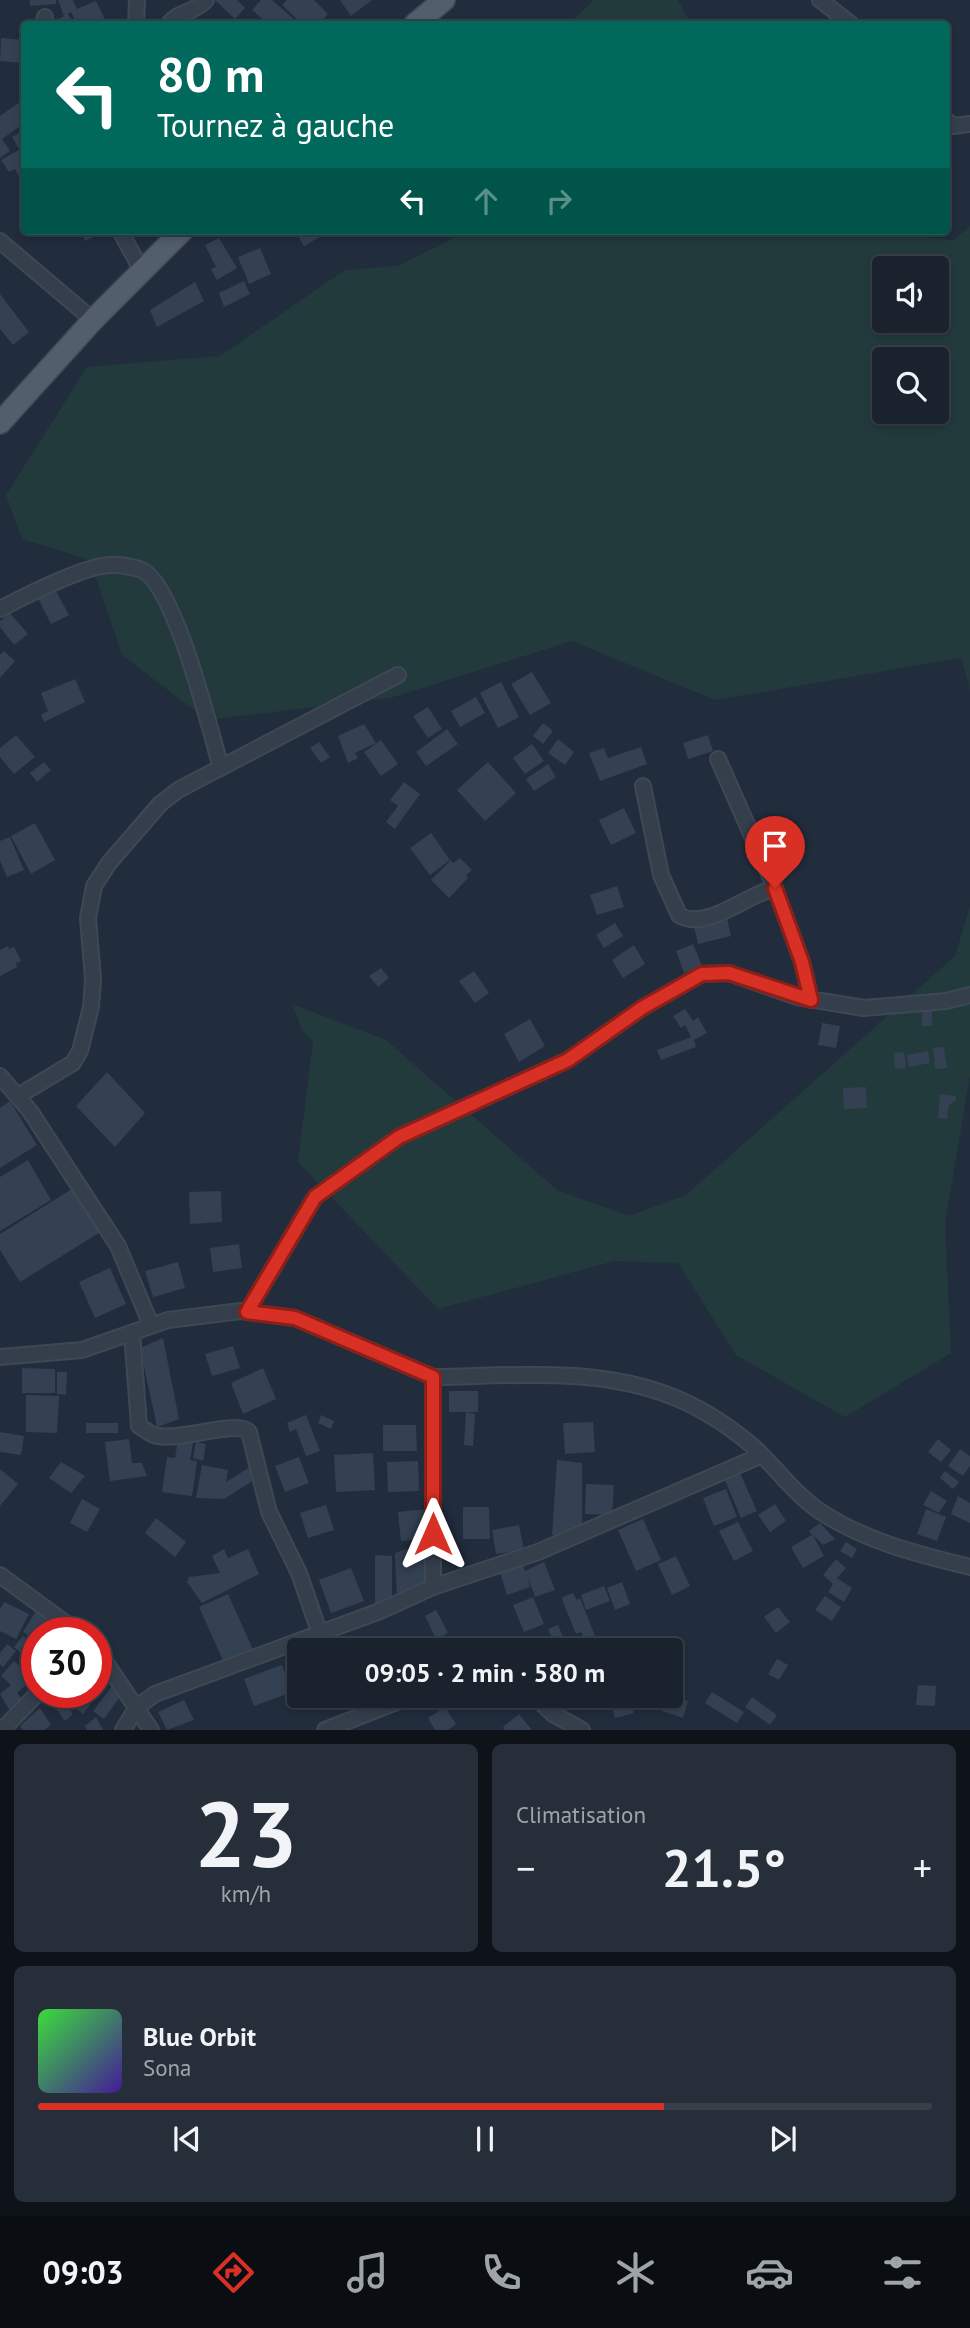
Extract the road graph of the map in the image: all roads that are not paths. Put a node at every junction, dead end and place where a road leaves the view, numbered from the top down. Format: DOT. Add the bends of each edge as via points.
graph roads {
  1 [pos="137,0"];
  2 [pos="206,0"];
  3 [pos="444,0"];
  4 [pos="820,0"];
  5 [pos="136,21"];
  6 [pos="171,21"];
  7 [pos="419,21"];
  8 [pos="847,21"];
  9 [pos="950,124"];
  10 [pos="970,124"];
  11 [pos="122,235"];
  12 [pos="178,235"];
  13 [pos="0,241"];
  14 [pos="142,271"];
  15 [pos="93,320"];
  16 [pos="0,423"];
  17 [pos="0,609"];
  18 [pos="398,675"];
  19 [pos="718,759"];
  20 [pos="221,768"];
  21 [pos="643,786"];
  22 [pos="775,888"];
  23 [pos="970,995"];
  24 [pos="811,1000"];
  25 [pos="0,1076"];
  26 [pos="18,1096"];
  27 [pos="247,1312"];
  28 [pos="151,1325"];
  29 [pos="132,1333"];
  30 [pos="0,1357"];
  31 [pos="433,1377"];
  32 [pos="762,1455"];
  33 [pos="970,1567"];
  34 [pos="0,1574"];
  35 [pos="433,1587"];
  36 [pos="58,1617"];
  37 [pos="320,1634"];
  38 [pos="112,1671"];
  39 [pos="137,1707"];
  40 [pos="23,1708"];
  41 [pos="381,1708"];
  42 [pos="547,1708"];
  43 [pos="2,1730"];
  44 [pos="123,1730"];
  45 [pos="151,1730"];
  46 [pos="325,1730"];
  47 [pos="582,1730"];
  1 -- 5 [label="street"];
  2 -- 6 [label="street"];
  3 -- 7 [label="main road"];
  4 -- 8 [label="street"];
  9 -- 10 [label="street"];
  11 -- 14 [label="street"];
  12 -- 14 [label="main road"];
  13 -- 15 [label="street"];
  14 -- 15 [label="main road"];
  15 -- 16 [label="main road"];
  17 -- 20 [label="street" via="44,586 109,565 143,570 160,588 186,648"];
  18 -- 20 [label="street"];
  19 -- 22 [label="street"];
  20 -- 26 [label="street" via="160,804 94,886 88,918 91,1007 80,1051 60,1072"];
  21 -- 22 [label="street" via="662,875 685,919 709,918"];
  22 -- 24 [label="street"];
  23 -- 24 [label="street" via="885,1008"];
  24 -- 27 [label="street" via="729,973 702,974 642,1008 568,1060 399,1137 315,1197"];
  25 -- 26 [label="street"];
  26 -- 28 [label="street" via="118,1246"];
  27 -- 28 [label="street" via="193,1315"];
  27 -- 31 [label="street" via="295,1318"];
  28 -- 29 [label="street"];
  29 -- 30 [label="street" via="82,1350"];
  29 -- 37 [label="street" via="139,1426 155,1436 240,1427 249,1432 269,1512 299,1573"];
  31 -- 32 [label="street" via="603,1378 673,1396"];
  31 -- 35 [label="street"];
  32 -- 33 [label="street" via="800,1496 851,1529 895,1548"];
  32 -- 35 [label="street" via="538,1552"];
  34 -- 36 [label="street"];
  35 -- 37 [label="street"];
  37 -- 39 [label="street" via="155,1694"];
  38 -- 39 [label="street"];
  39 -- 44 [label="street"];
  39 -- 45 [label="street"];
  40 -- 43 [label="street"];
  41 -- 46 [label="street"];
  42 -- 47 [label="street"];
}
